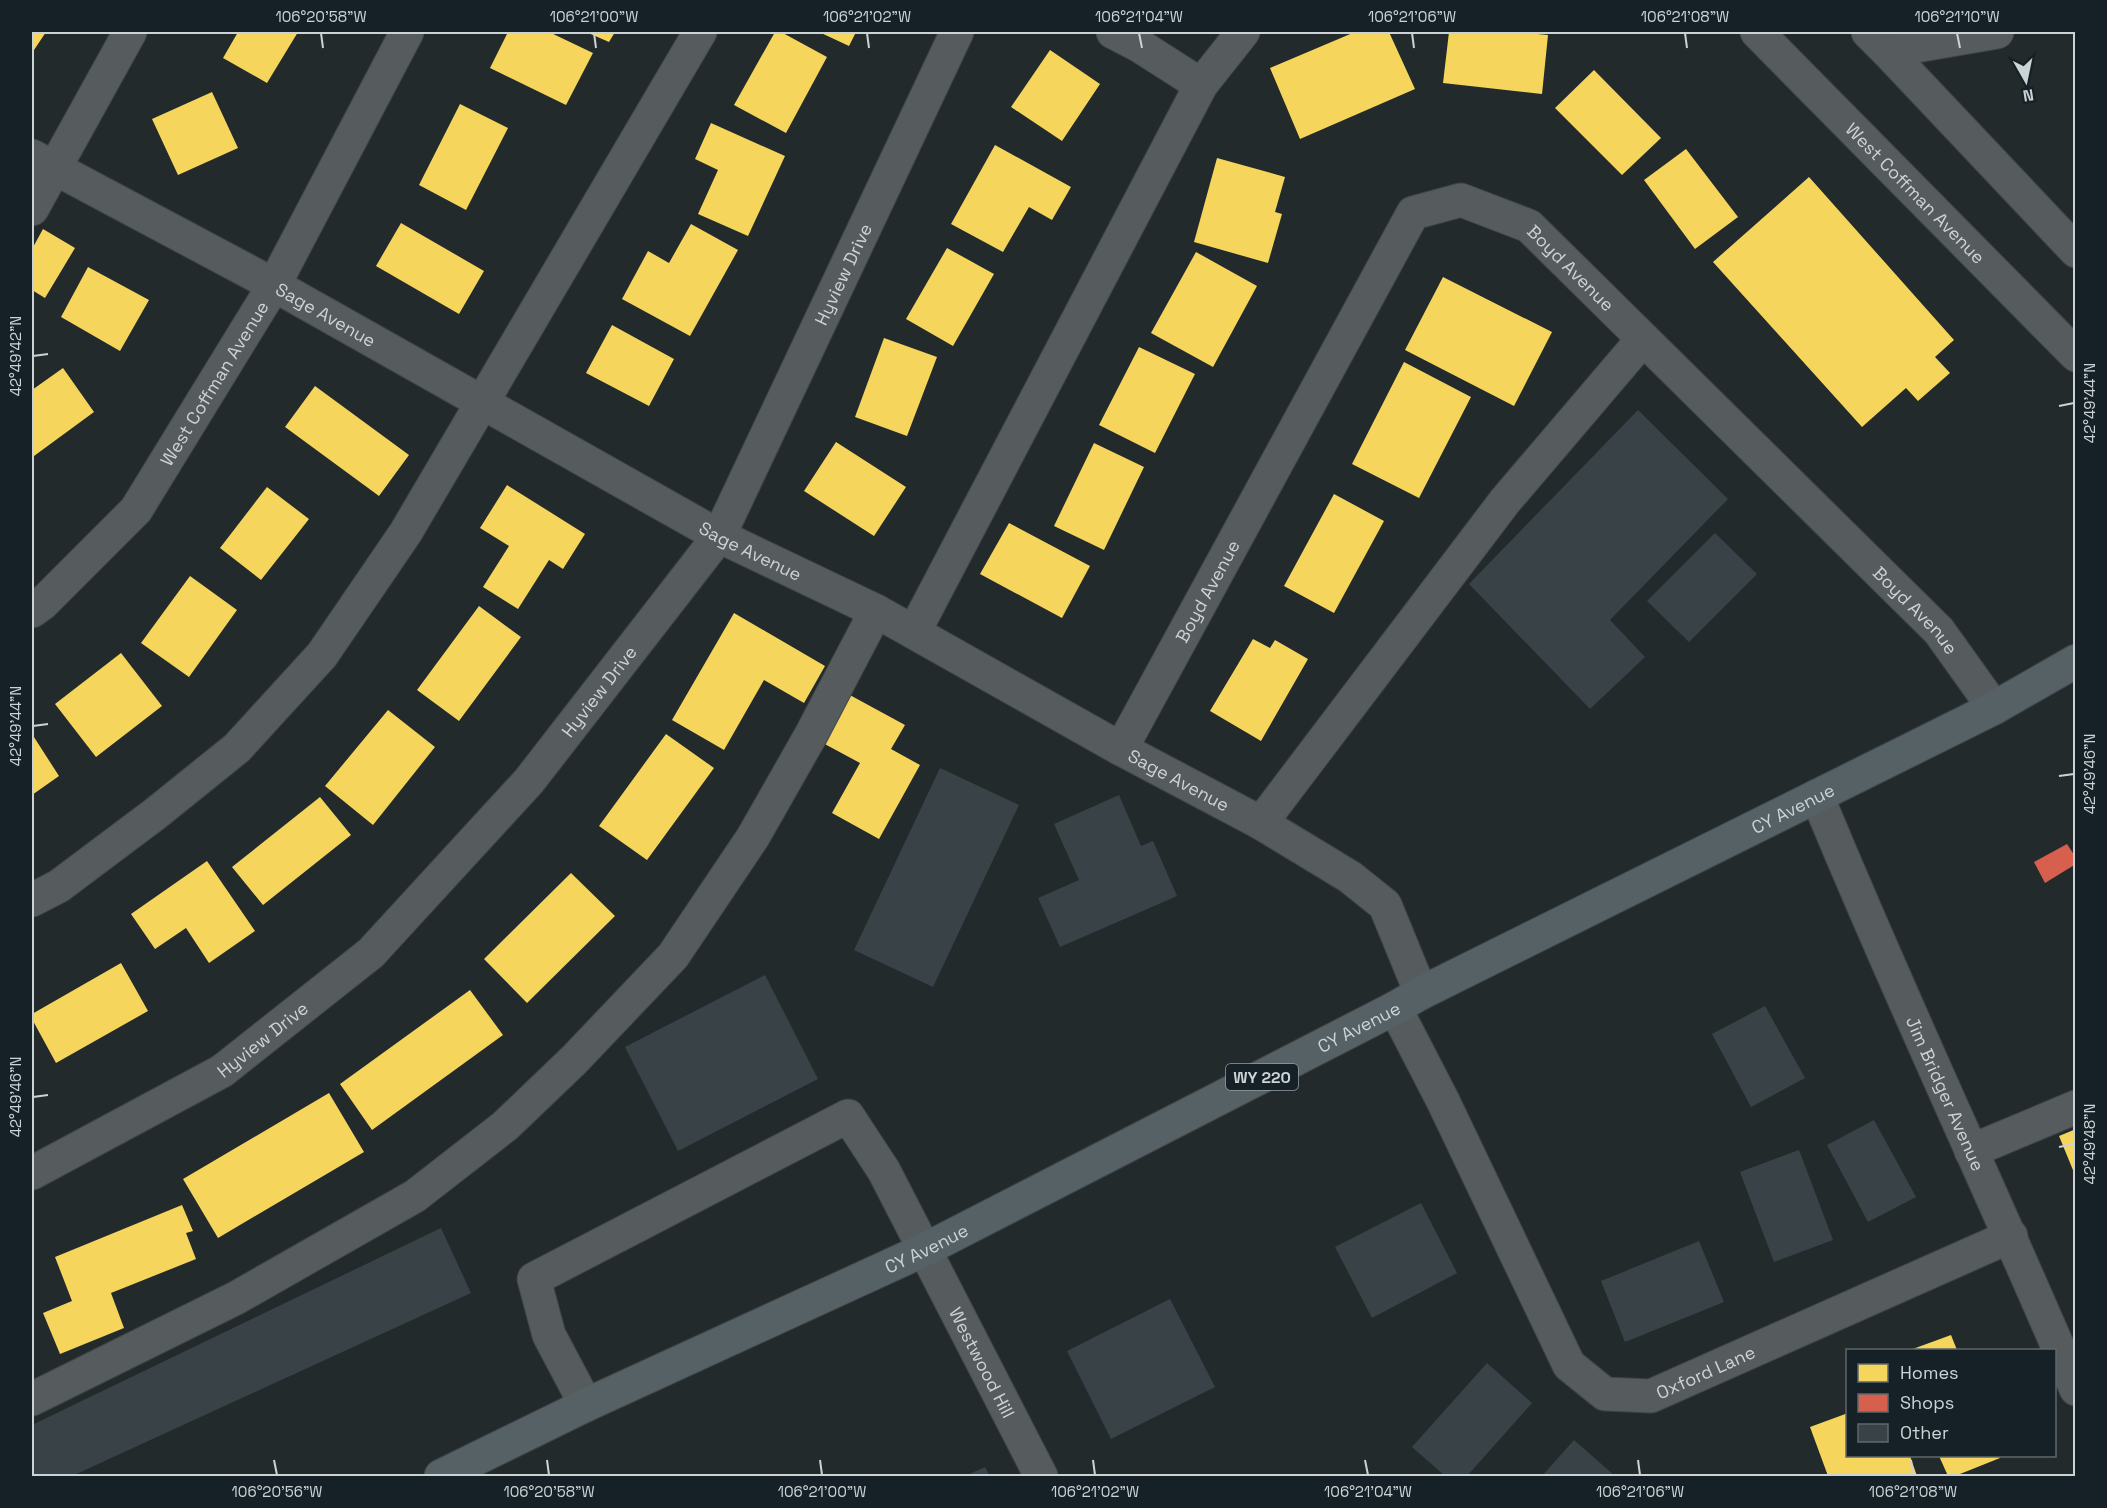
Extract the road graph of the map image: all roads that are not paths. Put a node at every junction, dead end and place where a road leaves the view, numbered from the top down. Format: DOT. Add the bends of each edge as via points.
graph roads {
  1 [pos="130,32"];
  2 [pos="406,32"];
  3 [pos="700,32"];
  4 [pos="957,32"];
  5 [pos="1113,32"];
  6 [pos="1244,32"];
  7 [pos="1757,32"];
  8 [pos="1997,32"];
  9 [pos="1878,41"];
  10 [pos="1201,85"];
  11 [pos="44,162"];
  12 [pos="32,210"];
  13 [pos="2076,251"];
  14 [pos="274,285"];
  15 [pos="1643,339"];
  16 [pos="2076,355"];
  17 [pos="482,403"];
  18 [pos="719,536"];
  19 [pos="32,611"];
  20 [pos="876,611"];
  21 [pos="914,632"];
  22 [pos="2076,661"];
  23 [pos="1994,708"];
  24 [pos="1120,749"];
  25 [pos="1817,796"];
  26 [pos="1262,823"];
  27 [pos="32,900"];
  28 [pos="1408,1001"];
  29 [pos="2076,1107"];
  30 [pos="1971,1150"];
  31 [pos="32,1173"];
  32 [pos="2011,1236"];
  33 [pos="926,1249"];
  34 [pos="2076,1389"];
  35 [pos="32,1399"];
  36 [pos="586,1405"];
  37 [pos="452,1474"];
  38 [pos="1041,1476"];
  1 -- 11 [label="street"];
  2 -- 14 [label="street, West Coffman Avenue"];
  3 -- 17 [label="street"];
  4 -- 18 [label="street, Hyview Drive"];
  5 -- 10 [label="street"];
  6 -- 10 [label="street"];
  7 -- 16 [label="street, West Coffman Avenue"];
  8 -- 9 [label="street"];
  9 -- 13 [label="street"];
  10 -- 21 [label="street"];
  11 -- 12 [label="street"];
  11 -- 14 [label="street, Sage Avenue"];
  14 -- 17 [label="street, Sage Avenue"];
  14 -- 19 [label="street, West Coffman Avenue" via="136,510"];
  15 -- 23 [label="street, Boyd Avenue" via="1939,631"];
  15 -- 24 [label="street, Boyd Avenue" via="1529,226 1461,200 1413,213"];
  15 -- 26 [label="street" via="1505,501"];
  17 -- 18 [label="street, Sage Avenue"];
  17 -- 27 [label="street" via="406,532 322,655 237,748 59,886"];
  18 -- 20 [label="street, Sage Avenue"];
  18 -- 31 [label="street, Hyview Drive" via="529,781 371,953 222,1071"];
  20 -- 21 [label="street, Sage Avenue"];
  20 -- 35 [label="street" via="753,837 673,956 505,1126 415,1196 236,1298"];
  21 -- 24 [label="street, Sage Avenue"];
  22 -- 23 [label="main road, CY Avenue / WY 220"];
  23 -- 25 [label="main road, CY Avenue / WY 220"];
  24 -- 26 [label="street, Sage Avenue"];
  25 -- 28 [label="main road, CY Avenue / WY 220"];
  25 -- 30 [label="street, Jim Bridger Avenue"];
  26 -- 28 [label="street, Sage Avenue" via="1350,877 1385,905"];
  28 -- 32 [label="street, Oxford Lane" via="1443,1101 1569,1365 1605,1394 1651,1396"];
  28 -- 33 [label="main road, CY Avenue / WY 220"];
  29 -- 30 [label="street"];
  30 -- 32 [label="street, Jim Bridger Avenue"];
  32 -- 34 [label="street, Jim Bridger Avenue"];
  33 -- 36 [label="main road, CY Avenue / WY 220"];
  33 -- 36 [label="street, Westwood Hill" via="884,1171 848,1116 534,1279 549,1335"];
  33 -- 38 [label="street, Westwood Hill"];
  36 -- 37 [label="main road, CY Avenue / WY 220"];
}
